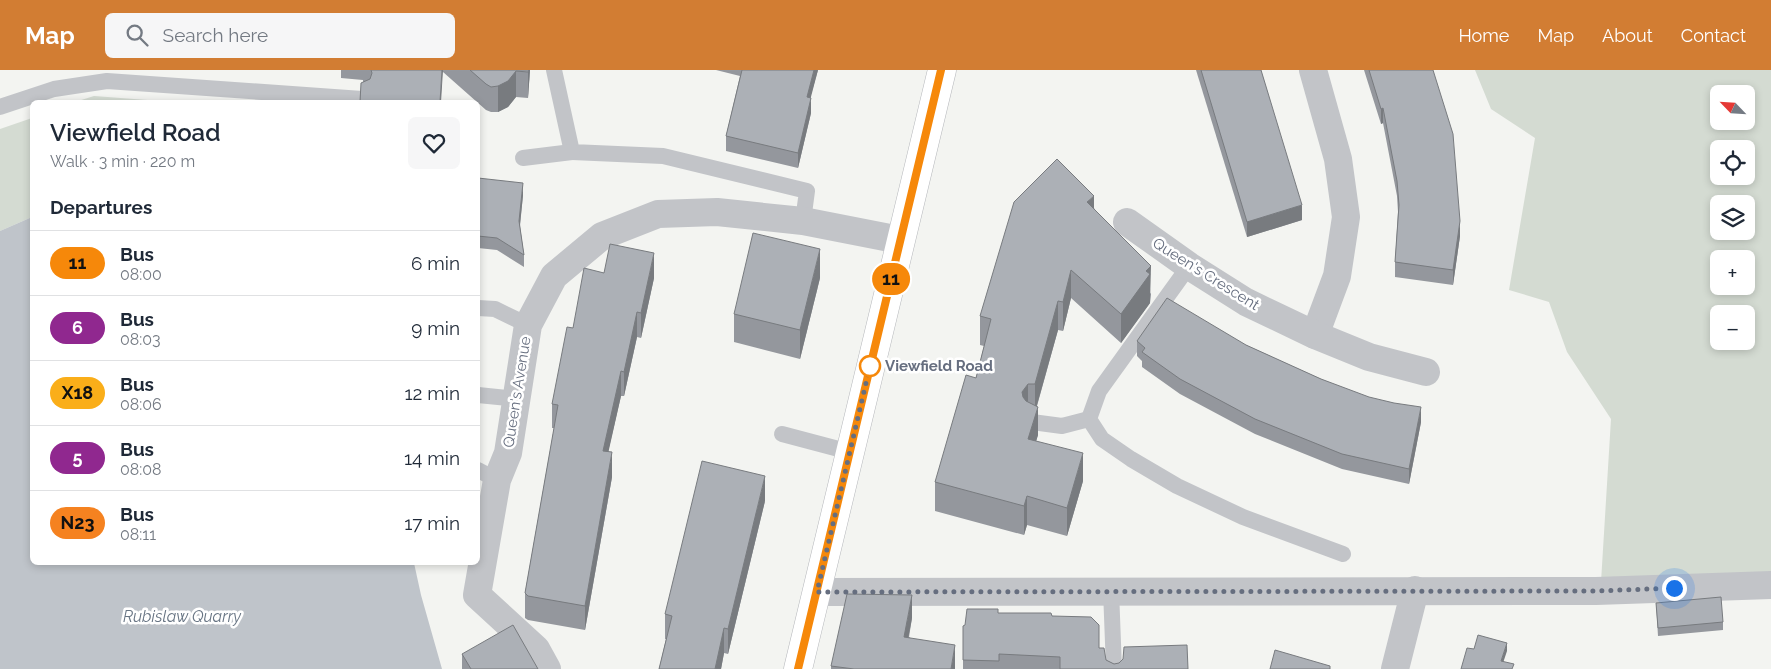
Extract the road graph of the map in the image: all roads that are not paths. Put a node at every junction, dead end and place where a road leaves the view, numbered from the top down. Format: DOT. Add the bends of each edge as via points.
graph roads {
  1 [pos="554,70"];
  2 [pos="942,70"];
  3 [pos="1313,70"];
  4 [pos="240,96"];
  5 [pos="362,99"];
  6 [pos="0,107"];
  7 [pos="572,152"];
  8 [pos="523,158"];
  9 [pos="802,221"];
  10 [pos="1127,222"];
  11 [pos="900,240"];
  12 [pos="1189,266"];
  13 [pos="480,308"];
  14 [pos="528,325"];
  15 [pos="1315,334"];
  16 [pos="1426,372"];
  17 [pos="480,395"];
  18 [pos="517,399"];
  19 [pos="1088,419"];
  20 [pos="1032,422"];
  21 [pos="782,434"];
  22 [pos="850,452"];
  23 [pos="488,475"];
  24 [pos="1343,554"];
  25 [pos="480,562"];
  26 [pos="480,565"];
  27 [pos="1771,586"];
  28 [pos="1111,590"];
  29 [pos="1415,590"];
  30 [pos="817,592"];
  31 [pos="547,669"];
  32 [pos="798,669"];
  33 [pos="1114,669"];
  34 [pos="1395,669"];
  1 -- 7 [label="lane"];
  2 -- 11 [label="main road"];
  3 -- 15 [label="street" via="1338,159 1346,217 1337,276"];
  4 -- 5 [label="lane"];
  4 -- 6 [label="lane" via="107,81 54,89"];
  7 -- 8 [label="lane"];
  7 -- 9 [label="lane" via="663,156 807,191"];
  9 -- 11 [label="street, Queen's Avenue"];
  9 -- 14 [label="street, Queen's Avenue" via="717,212 658,214 602,236 554,276"];
  10 -- 12 [label="street, Queen's Crescent"];
  11 -- 22 [label="main road"];
  12 -- 15 [label="street, Queen's Crescent" via="1246,302"];
  12 -- 19 [label="lane" via="1099,391"];
  13 -- 14 [label="lane" via="495,309"];
  14 -- 18 [label="street, Queen's Avenue"];
  15 -- 16 [label="street, Queen's Crescent" via="1370,357"];
  17 -- 18 [label="lane"];
  18 -- 23 [label="street, Queen's Avenue" via="508,453"];
  19 -- 20 [label="lane" via="1062,426"];
  19 -- 24 [label="lane" via="1102,438 1177,486 1243,517"];
  21 -- 22 [label="lane"];
  22 -- 30 [label="main road"];
  23 -- 25 [label="street, Queen's Avenue"];
  26 -- 31 [label="street, Queen's Avenue" via="477,595 536,649"];
  27 -- 29 [label="street" via="1596,591"];
  28 -- 29 [label="street"];
  28 -- 30 [label="street"];
  28 -- 33 [label="lane"];
  29 -- 34 [label="street"];
  30 -- 32 [label="main road"];
}
